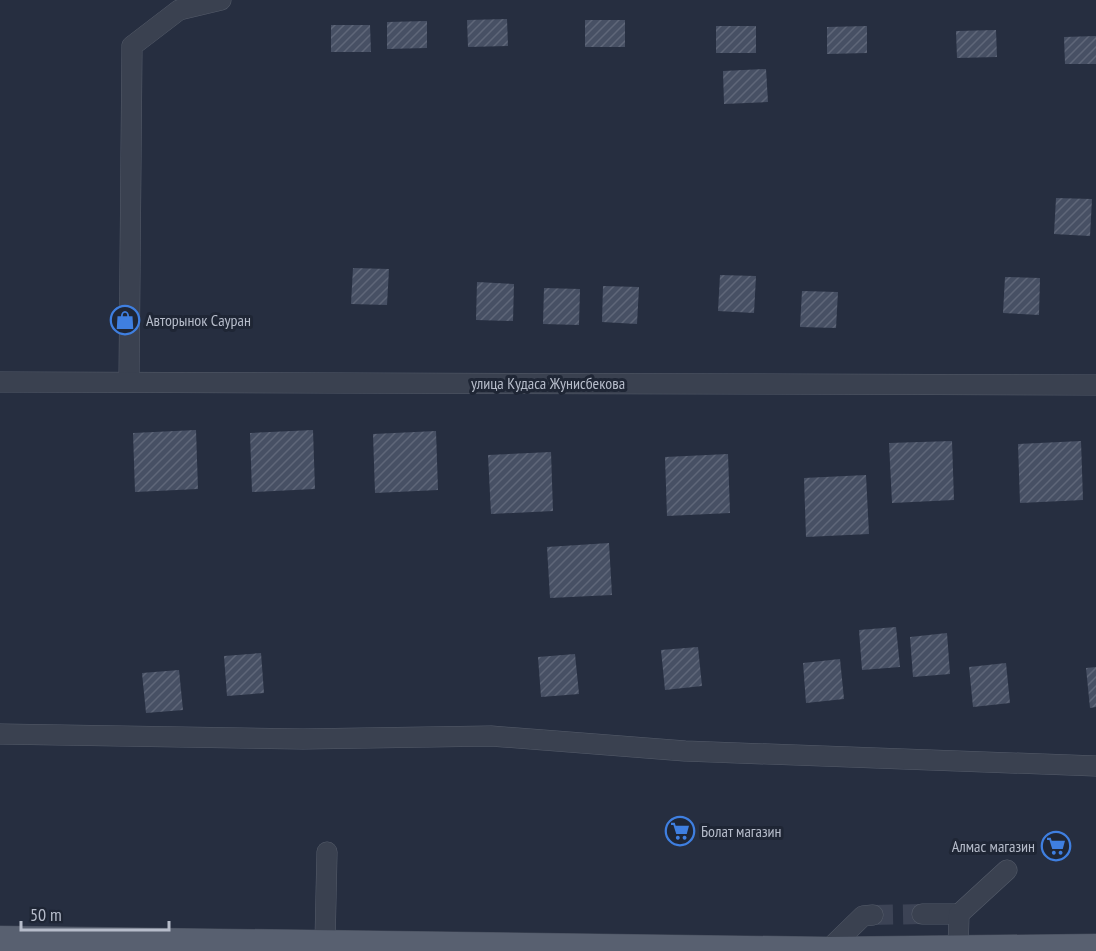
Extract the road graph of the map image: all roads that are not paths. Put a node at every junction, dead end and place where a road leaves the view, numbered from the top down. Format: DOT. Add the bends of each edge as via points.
graph roads {
  1 [pos="220,0"];
  2 [pos="129,381"];
  3 [pos="0,382"];
  4 [pos="1096,385"];
  5 [pos="0,734"];
  6 [pos="1096,766"];
  7 [pos="327,852"];
  8 [pos="1007,870"];
  9 [pos="922,914"];
  10 [pos="959,914"];
  11 [pos="873,915"];
  12 [pos="0,939"];
  13 [pos="325,942"];
  14 [pos="1096,947"];
  15 [pos="828,950"];
  16 [pos="958,950"];
  1 -- 2 [label="street" via="179,10 132,46"];
  2 -- 3 [label="street, улица Кудаса Жунисбекова"];
  2 -- 4 [label="street, улица Кудаса Жунисбекова"];
  5 -- 6 [label="street" via="303,739 491,736 686,752"];
  7 -- 13 [label="street"];
  8 -- 10 [label="street"];
  9 -- 10 [label="street"];
  10 -- 16 [label="street"];
  11 -- 15 [label="street" via="863,916"];
  12 -- 13 [label="main road"];
  13 -- 15 [label="main road"];
  14 -- 16 [label="main road"];
  15 -- 16 [label="main road"];
}
